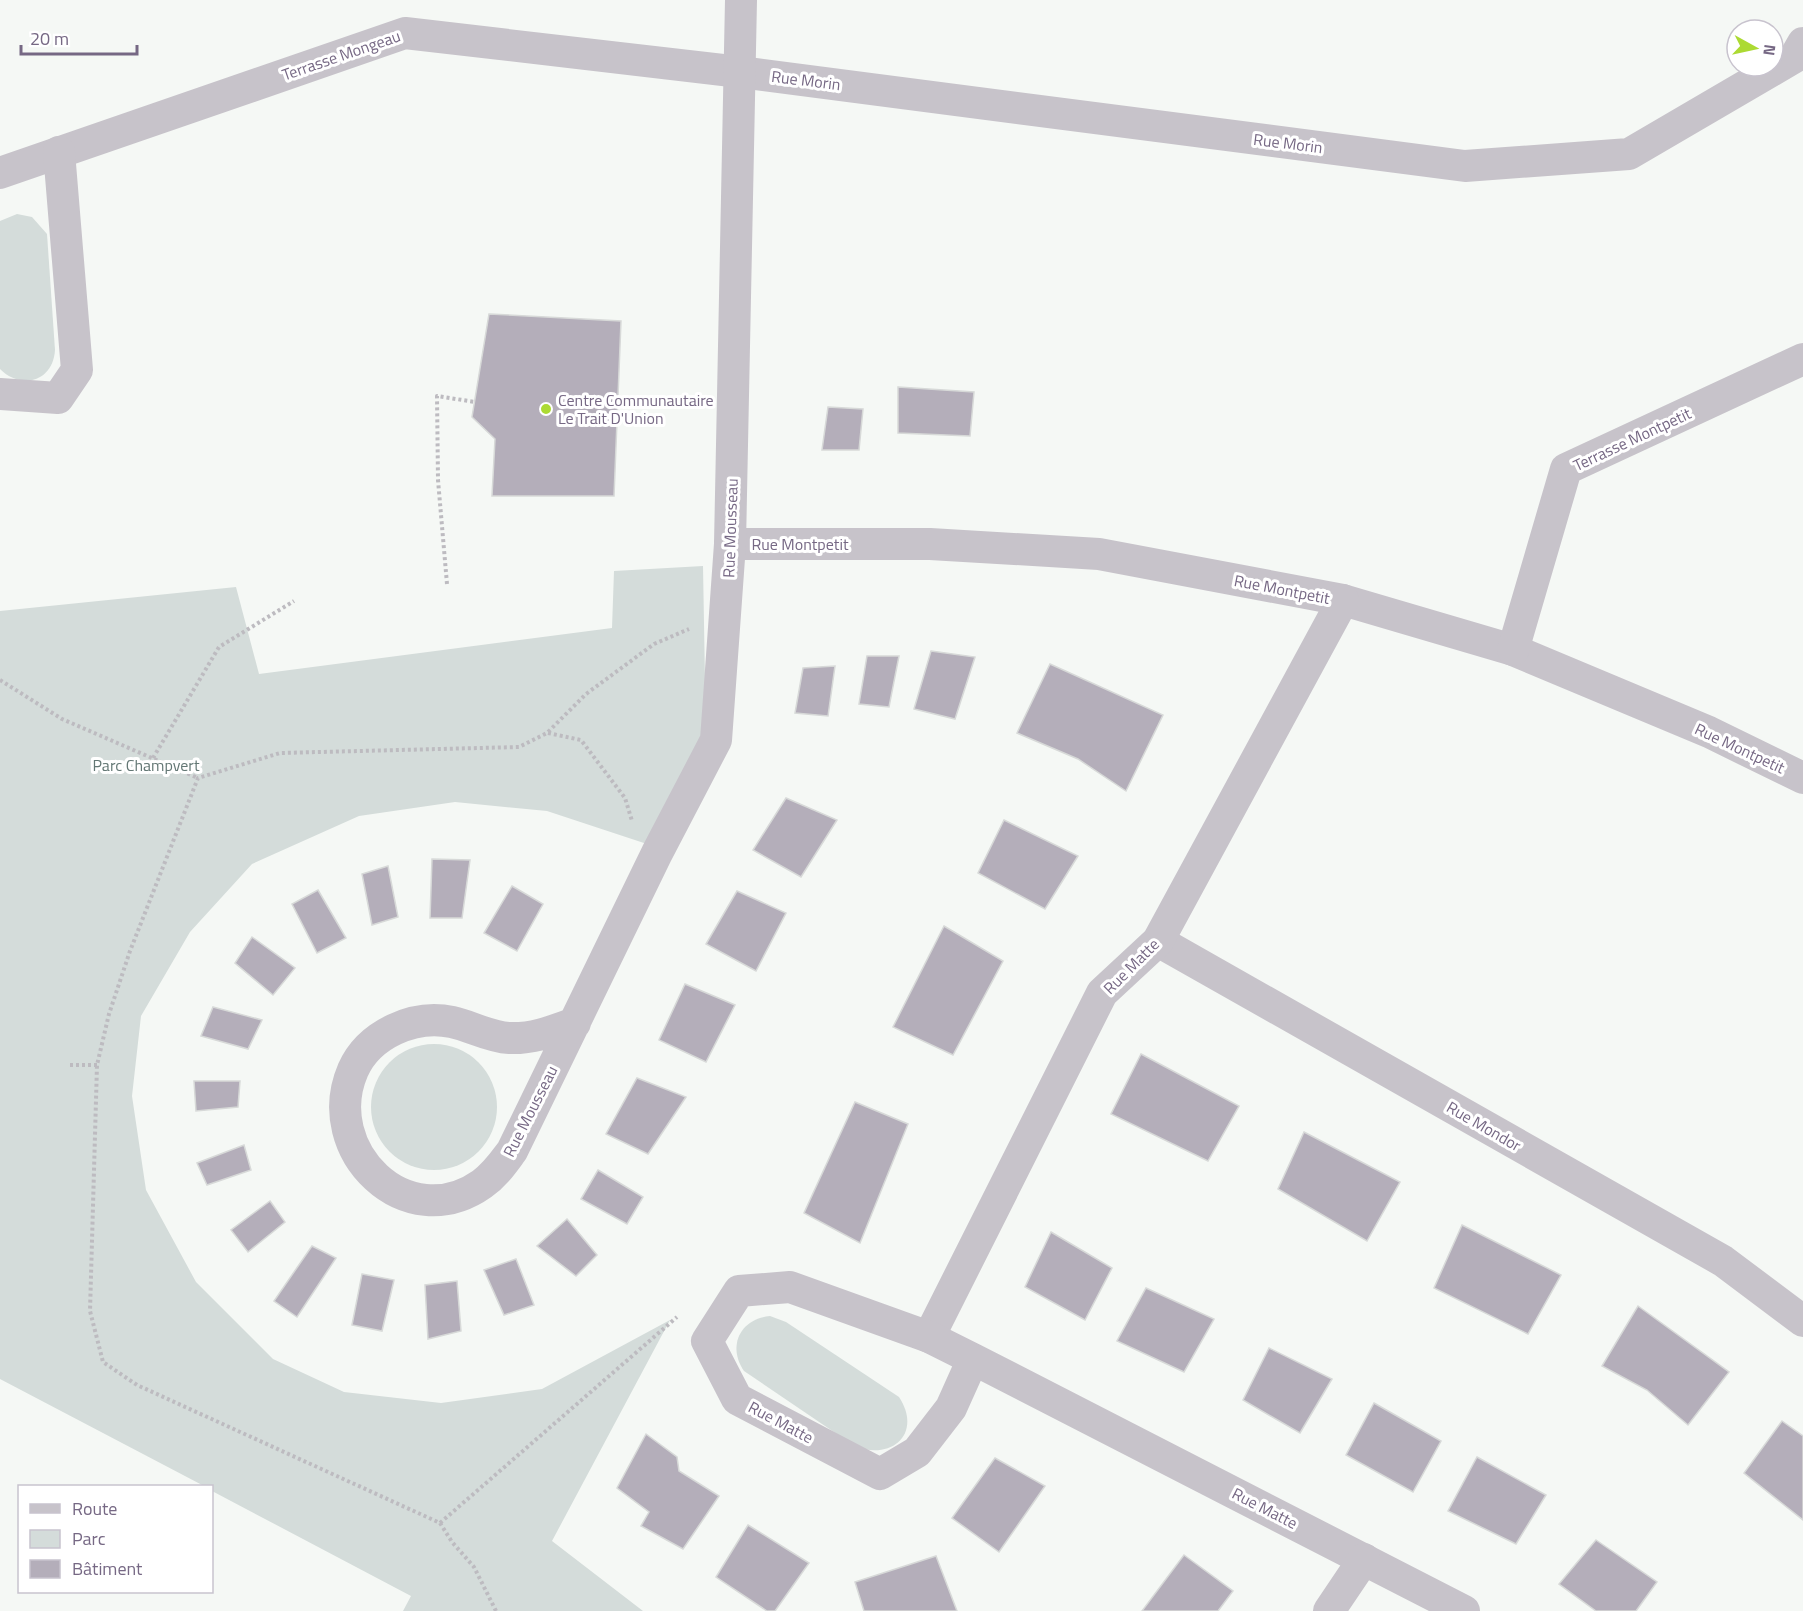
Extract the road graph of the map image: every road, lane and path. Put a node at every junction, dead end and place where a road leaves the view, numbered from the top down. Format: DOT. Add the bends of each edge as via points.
graph roads {
  1 [pos="741,0"];
  2 [pos="1803,43"];
  3 [pos="740,72"];
  4 [pos="59,152"];
  5 [pos="0,173"];
  6 [pos="1803,359"];
  7 [pos="0,393"];
  8 [pos="475,402"];
  9 [pos="730,544"];
  10 [pos="447,584"];
  11 [pos="1343,600"];
  12 [pos="294,601"];
  13 [pos="726,615"];
  14 [pos="1513,650"];
  15 [pos="0,680"];
  16 [pos="547,733"];
  17 [pos="153,758"];
  18 [pos="198,778"];
  19 [pos="1803,778"];
  20 [pos="648,872"];
  21 [pos="1158,941"];
  22 [pos="575,1023"];
  23 [pos="70,1065"];
  24 [pos="97,1065"];
  25 [pos="721,1318"];
  26 [pos="1803,1322"];
  27 [pos="929,1337"];
  28 [pos="973,1359"];
  29 [pos="440,1523"];
  30 [pos="1364,1559"];
  31 [pos="496,1611"];
  32 [pos="1329,1611"];
  33 [pos="1464,1611"];
  1 -- 3 [label="street, Rue Mousseau"];
  2 -- 3 [label="street, Rue Morin" via="1795,57 1629,154 1464,166"];
  3 -- 4 [label="street, Terrasse Mongeau" via="405,33"];
  3 -- 9 [label="street, Rue Mousseau"];
  4 -- 5 [label="street, Terrasse Mongeau"];
  4 -- 7 [label="street" via="77,370 58,398"];
  6 -- 14 [label="street, Terrasse Montpetit" via="1566,469"];
  8 -- 10 [label="path" via="437,396 438,480"];
  9 -- 11 [label="street, Rue Montpetit" via="930,544 1099,554"];
  9 -- 13 [label="street, Rue Mousseau"];
  11 -- 14 [label="street, Rue Montpetit"];
  11 -- 21 [label="street, Rue Matte"];
  12 -- 17 [label="path" via="219,647"];
  13 -- 16 [label="path" via="654,644 586,694"];
  13 -- 20 [label="street, Rue Mousseau" via="716,740"];
  14 -- 19 [label="street, Rue Montpetit" via="1709,732"];
  15 -- 17 [label="path" via="62,719"];
  16 -- 18 [label="path" via="519,747 280,753"];
  16 -- 20 [label="path" via="581,740 625,798"];
  17 -- 18 [label="path"];
  18 -- 24 [label="path" via="130,951"];
  20 -- 22 [label="street, Rue Mousseau"];
  21 -- 26 [label="street, Rue Mondor" via="1723,1261"];
  21 -- 27 [label="street, Rue Matte" via="1102,993"];
  22 -- 22 [label="street, Rue Mousseau" via="543,1035 508,1038 452,1022 429,1020 406,1024 385,1034 367,1049 354,1068 346,1091 348,1137 358,1158 373,1176 414,1197 460,1195 481,1185 499,1170 512,1151"];
  23 -- 24 [label="path"];
  24 -- 29 [label="path" via="90,1311 103,1362 137,1385"];
  25 -- 27 [label="street, Rue Matte" via="739,1291 790,1287"];
  25 -- 28 [label="street, Rue Matte" via="707,1341 737,1399 880,1474 917,1452 951,1408"];
  25 -- 29 [label="path" via="682,1313"];
  27 -- 28 [label="street, Rue Matte"];
  28 -- 30 [label="street, Rue Matte"];
  29 -- 31 [label="path" via="474,1567"];
  30 -- 32 [label="street"];
  30 -- 33 [label="street, Rue Matte"];
}
